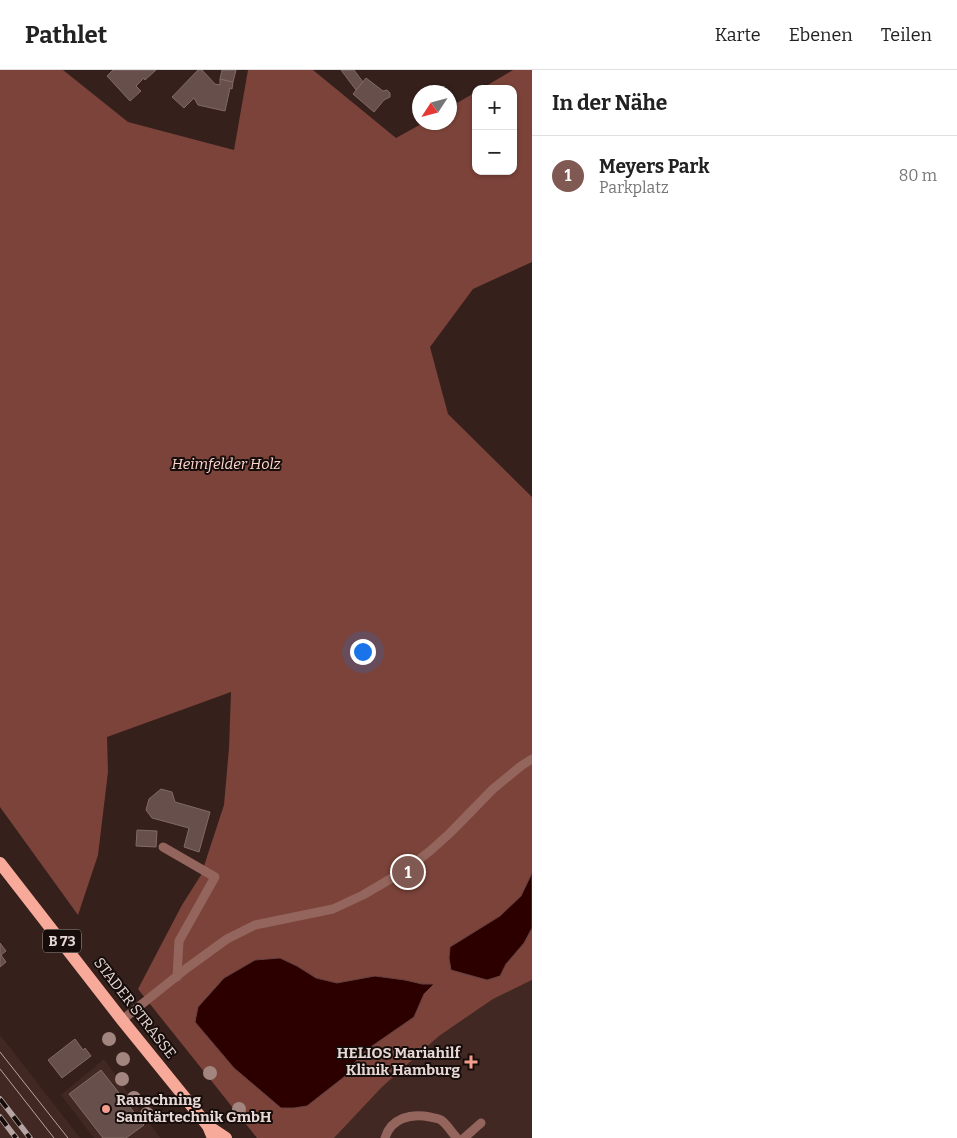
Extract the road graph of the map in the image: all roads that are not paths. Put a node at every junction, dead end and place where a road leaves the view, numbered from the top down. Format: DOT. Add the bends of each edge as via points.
graph roads {
  1 [pos="532,759"];
  2 [pos="163,846"];
  3 [pos="0,862"];
  4 [pos="177,977"];
  5 [pos="122,1020"];
  6 [pos="482,1123"];
  7 [pos="211,1132"];
  8 [pos="226,1138"];
  9 [pos="385,1138"];
  10 [pos="457,1138"];
  11 [pos="464,1138"];
  1 -- 4 [label="lane" via="493,789 450,833 404,871 333,909 256,925 227,939"];
  2 -- 4 [label="lane" via="214,876 179,941"];
  3 -- 5 [label="main road, STADER STRASSE / B 73"];
  4 -- 5 [label="lane"];
  5 -- 7 [label="main road, STADER STRASSE / B 73"];
  6 -- 11 [label="lane"];
  7 -- 8 [label="main road, STADER STRASSE / B 73"];
  9 -- 10 [label="lane" via="393,1123 407,1116 422,1115 440,1119"];
}
